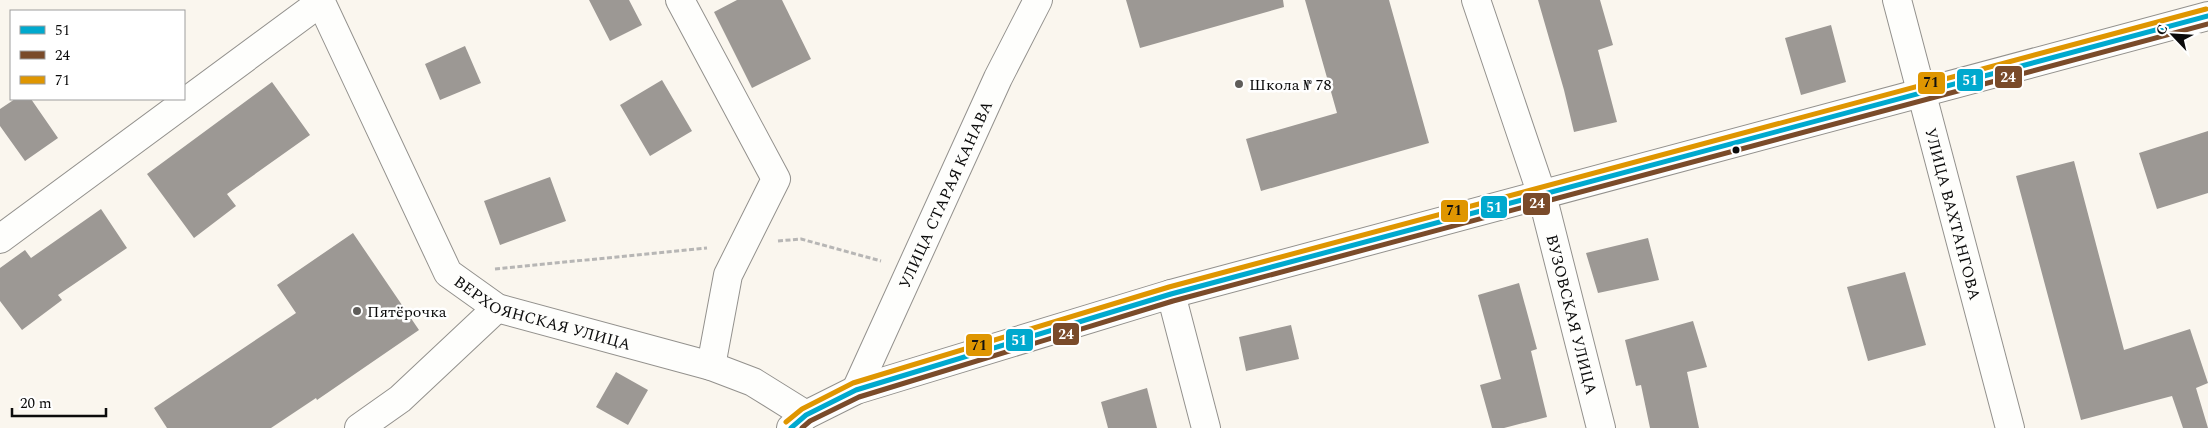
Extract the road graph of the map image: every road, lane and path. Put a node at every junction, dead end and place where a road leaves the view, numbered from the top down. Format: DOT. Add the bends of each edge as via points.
graph roads {
  1 [pos="680,0"];
  2 [pos="1038,0"];
  3 [pos="1476,0"];
  4 [pos="1897,0"];
  5 [pos="321,1"];
  6 [pos="2208,16"];
  7 [pos="1924,94"];
  8 [pos="1542,195"];
  9 [pos="0,239"];
  10 [pos="744,244"];
  11 [pos="911,269"];
  12 [pos="448,273"];
  13 [pos="1171,294"];
  14 [pos="497,308"];
  15 [pos="711,366"];
  16 [pos="856,390"];
  17 [pos="802,424"];
  18 [pos="359,428"];
  19 [pos="1206,428"];
  20 [pos="1601,428"];
  21 [pos="2010,428"];
  1 -- 10 [label="street" via="776,179"];
  2 -- 11 [label="street, УЛИЦА СТАРАЯ КАНАВА" via="998,78"];
  3 -- 8 [label="street, ВУЗОВСКАЯ УЛИЦА"];
  4 -- 7 [label="street, УЛИЦА ВАХТАНГОВА"];
  5 -- 9 [label="street"];
  5 -- 12 [label="street, ВЕРХОЯНСКАЯ УЛИЦА"];
  6 -- 7 [label="street"];
  7 -- 8 [label="street"];
  7 -- 21 [label="street, УЛИЦА ВАХТАНГОВА"];
  8 -- 13 [label="street"];
  8 -- 20 [label="street, ВУЗОВСКАЯ УЛИЦА"];
  10 -- 11 [label="path" via="801,239"];
  10 -- 12 [label="path"];
  10 -- 15 [label="street" via="728,275"];
  11 -- 16 [label="street, УЛИЦА СТАРАЯ КАНАВА"];
  12 -- 14 [label="street, ВЕРХОЯНСКАЯ УЛИЦА"];
  13 -- 16 [label="street"];
  13 -- 19 [label="street"];
  14 -- 15 [label="street, ВЕРХОЯНСКАЯ УЛИЦА"];
  14 -- 18 [label="street" via="400,399"];
  15 -- 17 [label="street, ВЕРХОЯНСКАЯ УЛИЦА" via="753,382"];
  16 -- 17 [label="street"];
}
